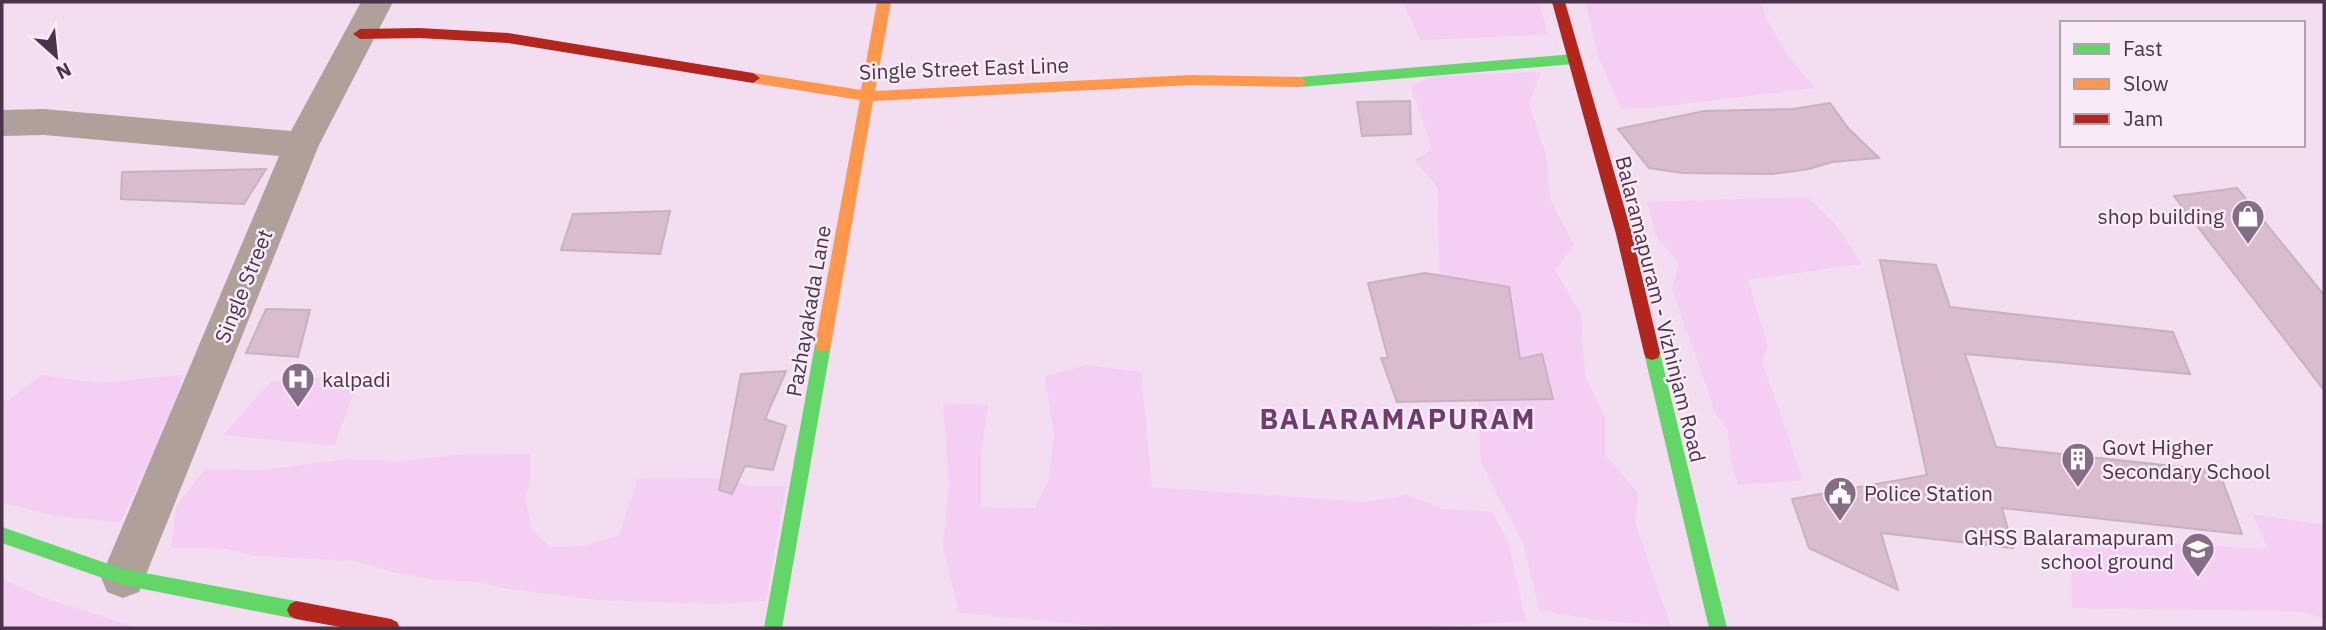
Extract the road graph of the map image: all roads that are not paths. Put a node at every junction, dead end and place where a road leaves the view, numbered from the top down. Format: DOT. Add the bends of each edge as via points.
graph roads {
  1 [pos="377,2"];
  2 [pos="884,2"];
  3 [pos="1558,2"];
  4 [pos="360,34"];
  5 [pos="1574,59"];
  6 [pos="867,96"];
  7 [pos="2,123"];
  8 [pos="301,145"];
  9 [pos="2,536"];
  10 [pos="123,577"];
  11 [pos="391,628"];
  12 [pos="773,628"];
  13 [pos="1718,628"];
  1 -- 4 [label="street, Single Street"];
  2 -- 6 [label="street, Pazhayakada Lane"];
  3 -- 5 [label="street, Balaramapuram - Vizhinjam Road"];
  4 -- 6 [label="street, Single Street East Line" via="508,38"];
  4 -- 8 [label="street, Single Street"];
  5 -- 6 [label="street, Single Street East Line" via="1288,83 1191,80"];
  5 -- 13 [label="street, Balaramapuram - Vizhinjam Road" via="1624,234"];
  6 -- 12 [label="street, Pazhayakada Lane"];
  7 -- 8 [label="street" via="44,122"];
  8 -- 10 [label="street, Single Street"];
  9 -- 10 [label="street"];
  10 -- 11 [label="street"];
}
